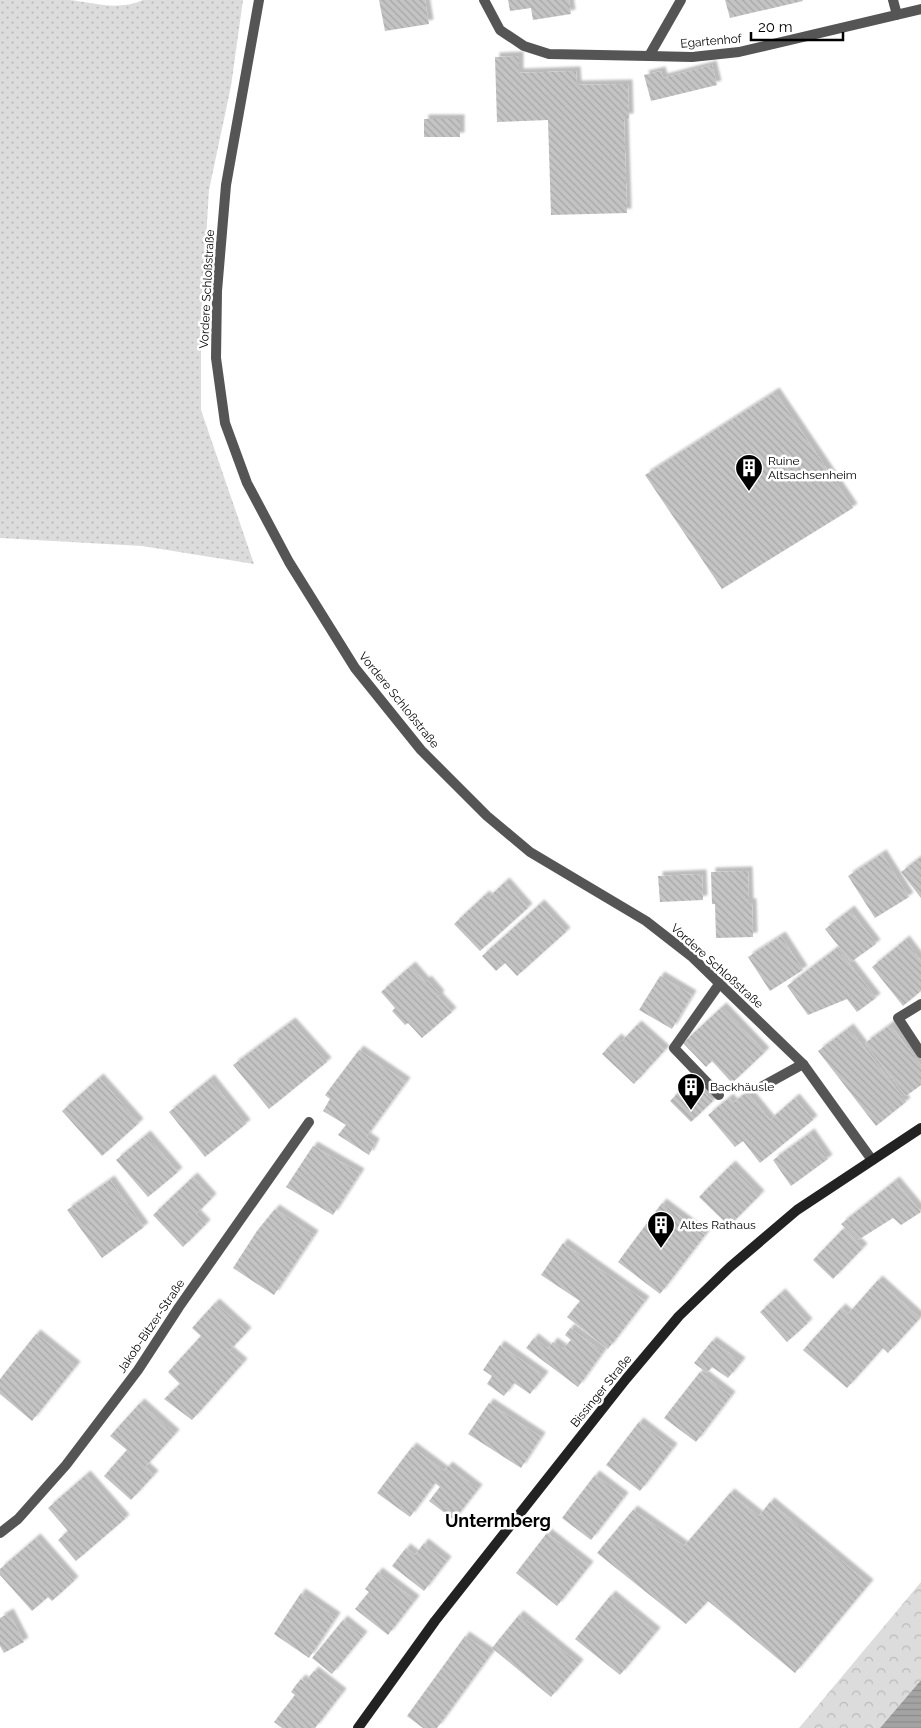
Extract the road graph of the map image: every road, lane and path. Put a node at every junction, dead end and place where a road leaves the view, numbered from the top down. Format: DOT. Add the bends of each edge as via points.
graph roads {
  1 [pos="259,0"];
  2 [pos="681,0"];
  3 [pos="893,0"];
  4 [pos="485,3"];
  5 [pos="921,9"];
  6 [pos="897,15"];
  7 [pos="649,56"];
  8 [pos="720,983"];
  9 [pos="921,1004"];
  10 [pos="921,1053"];
  11 [pos="803,1064"];
  12 [pos="763,1086"];
  13 [pos="719,1095"];
  14 [pos="309,1122"];
  15 [pos="921,1128"];
  16 [pos="872,1160"];
  17 [pos="0,1533"];
  18 [pos="358,1728"];
  1 -- 8 [label="street, Vordere Schloßstraße" via="226,185 217,291 216,358 225,423 247,483 289,562 355,668 421,750 487,816 530,852 646,921"];
  2 -- 7 [label="street, Egartenhof"];
  3 -- 6 [label="street"];
  4 -- 7 [label="street, Egartenhof" via="500,30 524,46 549,54"];
  5 -- 6 [label="street, Egartenhof"];
  6 -- 7 [label="street, Egartenhof" via="739,52 692,57"];
  8 -- 11 [label="street, Vordere Schloßstraße"];
  8 -- 13 [label="street" via="674,1048"];
  9 -- 10 [label="street" via="898,1018"];
  11 -- 12 [label="street"];
  11 -- 16 [label="street, Vordere Schloßstraße"];
  14 -- 17 [label="street, Jakob-Bitzer-Straße" via="120,1394 66,1465 18,1519"];
  15 -- 16 [label="main road, Bissinger Straße"];
  16 -- 18 [label="main road, Bissinger Straße" via="797,1210 679,1316 441,1613"];
}
